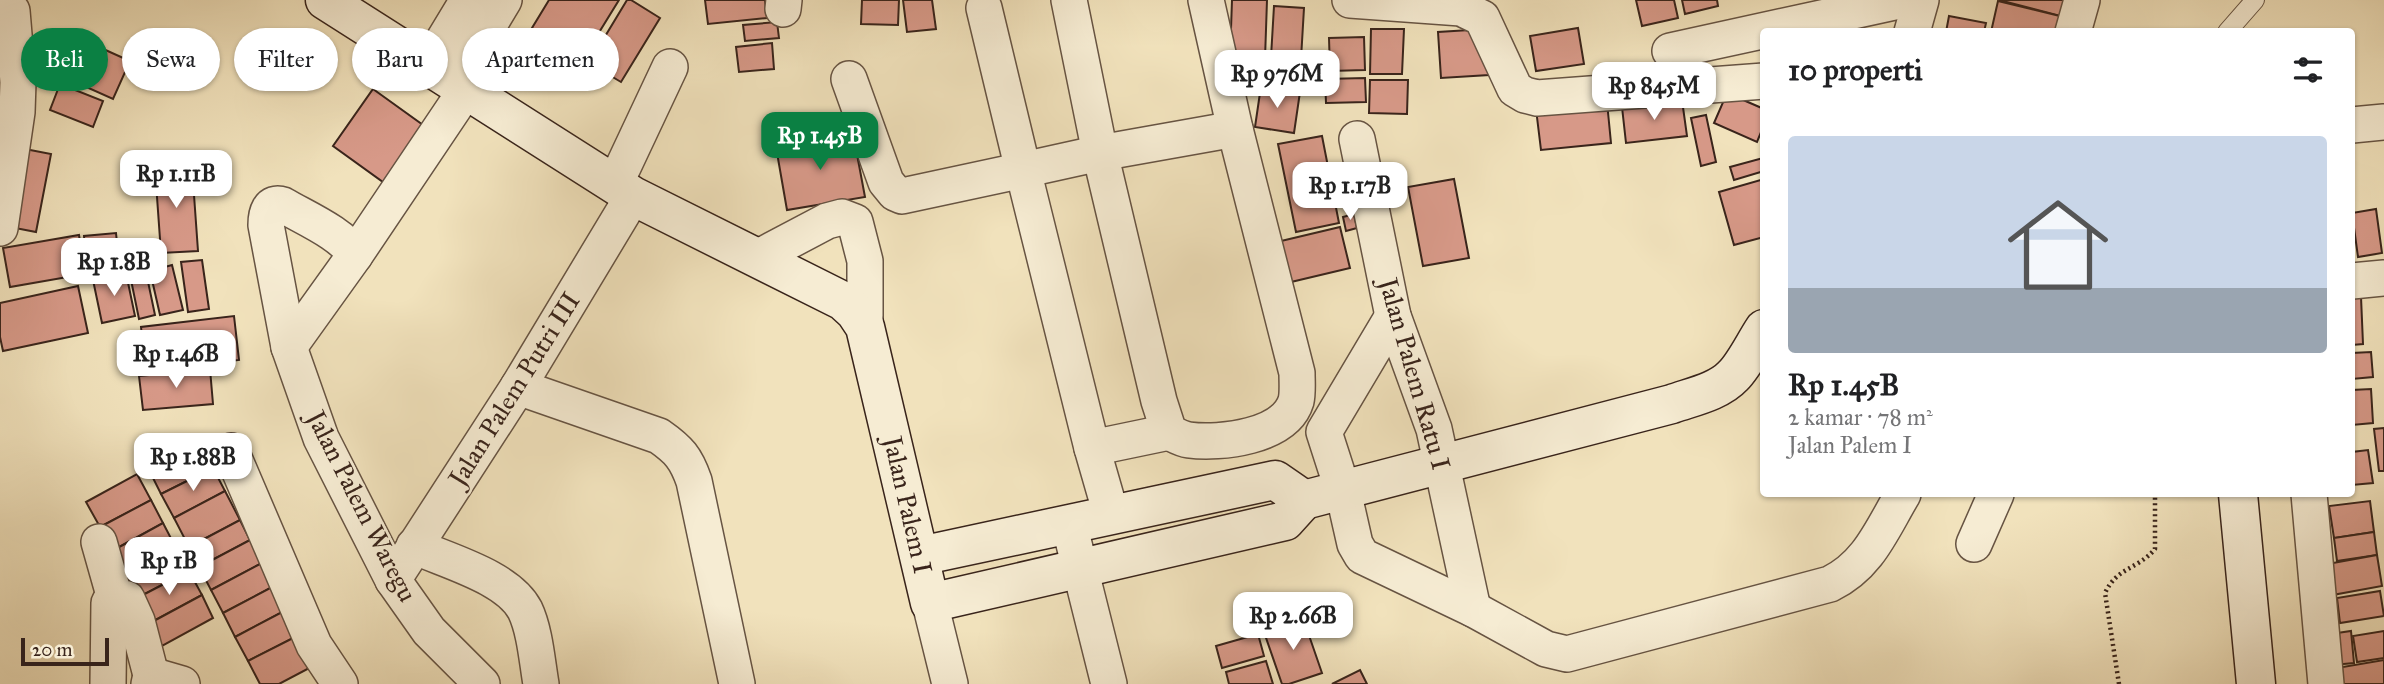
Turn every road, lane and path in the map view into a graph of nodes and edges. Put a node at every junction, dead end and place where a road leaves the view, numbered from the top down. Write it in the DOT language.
graph roads {
  1 [pos="325,0"];
  2 [pos="468,0"];
  3 [pos="504,0"];
  4 [pos="1069,0"];
  5 [pos="1206,0"];
  6 [pos="1353,0"];
  7 [pos="1904,0"];
  8 [pos="1921,0"];
  9 [pos="2082,0"];
  10 [pos="2255,0"];
  11 [pos="984,8"];
  12 [pos="12,11"];
  13 [pos="1776,28"];
  14 [pos="1913,28"];
  15 [pos="2074,28"];
  16 [pos="2230,28"];
  17 [pos="1760,31"];
  18 [pos="1670,51"];
  19 [pos="670,67"];
  20 [pos="849,79"];
  21 [pos="449,80"];
  22 [pos="1760,81"];
  23 [pos="2384,122"];
  24 [pos="2355,125"];
  25 [pos="1235,130"];
  26 [pos="1357,139"];
  27 [pos="1100,153"];
  28 [pos="1023,170"];
  29 [pos="624,190"];
  30 [pos="0,228"];
  31 [pos="355,255"];
  32 [pos="757,258"];
  33 [pos="2384,278"];
  34 [pos="2355,281"];
  35 [pos="1393,316"];
  36 [pos="865,327"];
  37 [pos="1760,335"];
  38 [pos="289,347"];
  39 [pos="518,387"];
  40 [pos="1169,432"];
  41 [pos="1092,448"];
  42 [pos="231,451"];
  43 [pos="1441,463"];
  44 [pos="1343,491"];
  45 [pos="1194,496"];
  46 [pos="1901,497"];
  47 [pos="1995,497"];
  48 [pos="2155,497"];
  49 [pos="2238,497"];
  50 [pos="2309,497"];
  51 [pos="1304,500"];
  52 [pos="1111,514"];
  53 [pos="1069,524"];
  54 [pos="1205,540"];
  55 [pos="99,542"];
  56 [pos="1974,544"];
  57 [pos="414,546"];
  58 [pos="920,556"];
  59 [pos="1082,569"];
  60 [pos="393,580"];
  61 [pos="114,595"];
  62 [pos="930,603"];
  63 [pos="1473,609"];
  64 [pos="160,681"];
  65 [pos="108,684"];
  66 [pos="340,684"];
  67 [pos="482,684"];
  68 [pos="541,684"];
  69 [pos="737,684"];
  70 [pos="950,684"];
  71 [pos="1109,684"];
  72 [pos="2119,684"];
  73 [pos="2256,684"];
  74 [pos="2326,684"];
  1 -- 21 [label="street, Jalan Palem I"];
  2 -- 21 [label="street"];
  3 -- 21 [label="street"];
  4 -- 27 [label="street"];
  5 -- 25 [label="street"];
  6 -- 22 [label="street"];
  7 -- 13 [label="street"];
  8 -- 14 [label="street"];
  9 -- 15 [label="street"];
  10 -- 16 [label="lane"];
  11 -- 28 [label="street"];
  12 -- 30 [label="street"];
  17 -- 18 [label="street"];
  19 -- 29 [label="street, Jalan Palem Putri III"];
  20 -- 28 [label="street"];
  21 -- 29 [label="street, Jalan Palem I"];
  21 -- 31 [label="street"];
  23 -- 24 [label="street"];
  25 -- 27 [label="street"];
  25 -- 40 [label="street"];
  26 -- 35 [label="street, Jalan Palem Ratu I"];
  27 -- 28 [label="street"];
  27 -- 40 [label="street"];
  28 -- 41 [label="street"];
  29 -- 32 [label="street, Jalan Palem I"];
  29 -- 39 [label="street, Jalan Palem Putri III"];
  31 -- 38 [label="street"];
  31 -- 38 [label="street, Jalan Palem Waregu"];
  32 -- 36 [label="street, Jalan Palem I"];
  32 -- 36 [label="street, Jalan Palem I"];
  33 -- 34 [label="street"];
  35 -- 43 [label="street, Jalan Palem Ratu I"];
  35 -- 44 [label="street"];
  36 -- 58 [label="street, Jalan Palem I"];
  37 -- 43 [label="street"];
  38 -- 60 [label="street, Jalan Palem Waregu"];
  39 -- 57 [label="street, Jalan Palem Putri III"];
  39 -- 69 [label="street"];
  40 -- 41 [label="street"];
  41 -- 52 [label="street"];
  42 -- 66 [label="street"];
  43 -- 44 [label="street"];
  43 -- 63 [label="street, Jalan Palem Ratu I"];
  44 -- 51 [label="street"];
  44 -- 63 [label="street"];
  45 -- 51 [label="street"];
  45 -- 52 [label="street"];
  45 -- 54 [label="street"];
  46 -- 63 [label="street"];
  47 -- 56 [label="street"];
  48 -- 72 [label="path"];
  49 -- 73 [label="street"];
  50 -- 74 [label="street"];
  51 -- 54 [label="street"];
  52 -- 53 [label="street"];
  53 -- 58 [label="street"];
  53 -- 59 [label="street"];
  54 -- 59 [label="street"];
  55 -- 61 [label="street"];
  57 -- 60 [label="street, Jalan Palem Putri III"];
  57 -- 68 [label="street, Jalan Palem Waregu"];
  58 -- 62 [label="street, Jalan Palem I"];
  59 -- 62 [label="street"];
  59 -- 71 [label="street"];
  60 -- 67 [label="street, Jalan Palem Waregu"];
  61 -- 64 [label="street"];
  61 -- 65 [label="street"];
  62 -- 70 [label="street, Jalan Palem I"];
}
